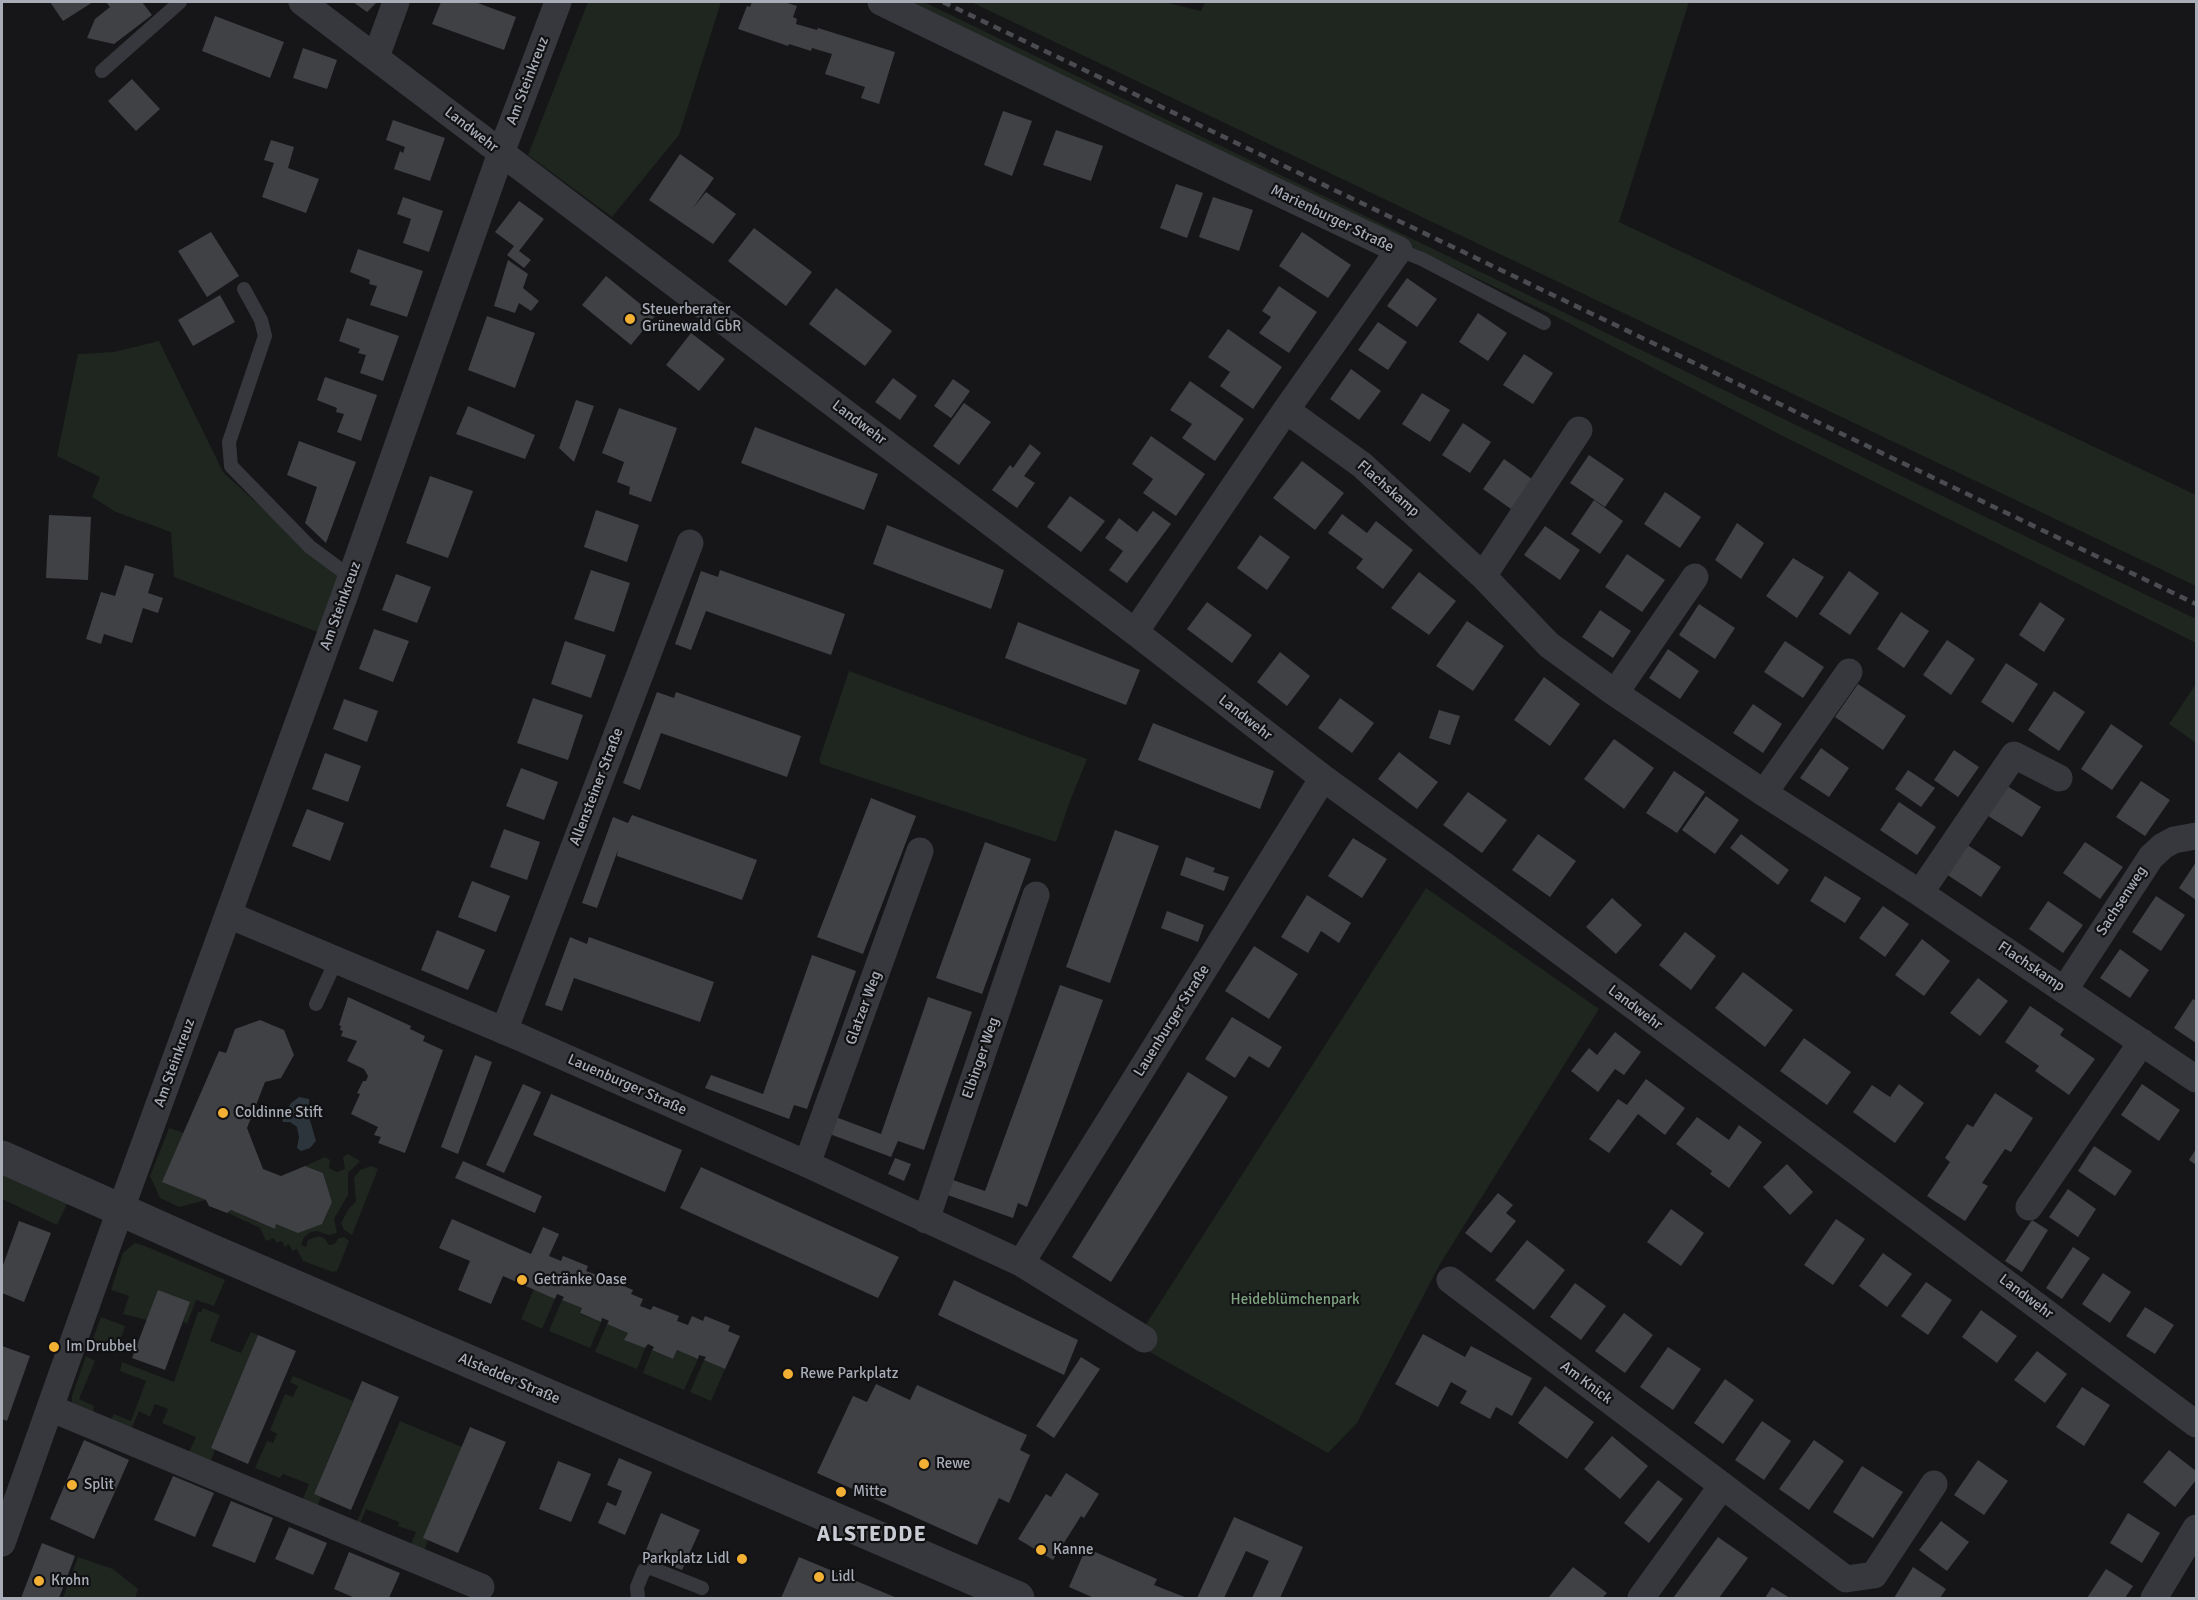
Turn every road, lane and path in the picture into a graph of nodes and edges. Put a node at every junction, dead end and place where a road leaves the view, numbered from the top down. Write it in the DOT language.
graph roads {
  1 [pos="180,2"];
  2 [pos="302,2"];
  3 [pos="396,2"];
  4 [pos="558,2"];
  5 [pos="881,2"];
  6 [pos="376,57"];
  7 [pos="102,71"];
  8 [pos="501,153"];
  9 [pos="1400,250"];
  10 [pos="244,289"];
  11 [pos="1544,323"];
  12 [pos="1286,410"];
  13 [pos="1579,430"];
  14 [pos="690,543"];
  15 [pos="1484,576"];
  16 [pos="1695,577"];
  17 [pos="352,578"];
  18 [pos="1135,632"];
  19 [pos="1849,672"];
  20 [pos="1615,693"];
  21 [pos="1323,778"];
  22 [pos="2059,778"];
  23 [pos="1764,793"];
  24 [pos="2196,836"];
  25 [pos="920,851"];
  26 [pos="1920,893"];
  27 [pos="1036,895"];
  28 [pos="229,915"];
  29 [pos="336,961"];
  30 [pos="2065,989"];
  31 [pos="316,1004"];
  32 [pos="504,1031"];
  33 [pos="2142,1042"];
  34 [pos="2196,1079"];
  35 [pos="2,1157"];
  36 [pos="807,1164"];
  37 [pos="2028,1206"];
  38 [pos="121,1210"];
  39 [pos="926,1220"];
  40 [pos="1021,1263"];
  41 [pos="1450,1280"];
  42 [pos="1144,1339"];
  43 [pos="50,1408"];
  44 [pos="2196,1424"];
  45 [pos="1934,1484"];
  46 [pos="1722,1486"];
  47 [pos="2196,1528"];
  48 [pos="2,1543"];
  49 [pos="481,1587"];
  50 [pos="702,1588"];
  51 [pos="638,1598"];
  52 [pos="1018,1599"];
  53 [pos="1641,1599"];
  54 [pos="2154,1599"];
  1 -- 7 [label="lane"];
  2 -- 6 [label="street, Landwehr"];
  3 -- 6 [label="street"];
  4 -- 8 [label="street, Am Steinkreuz"];
  5 -- 9 [label="street, Marienburger Straße"];
  6 -- 8 [label="street, Landwehr"];
  8 -- 17 [label="street, Am Steinkreuz"];
  8 -- 18 [label="street, Landwehr"];
  9 -- 11 [label="lane"];
  9 -- 12 [label="street, Marienburger Straße"];
  10 -- 17 [label="lane"];
  12 -- 15 [label="street, Flachskamp"];
  12 -- 18 [label="street, Marienburger Straße"];
  13 -- 15 [label="street"];
  14 -- 32 [label="street, Allensteiner Straße"];
  15 -- 20 [label="street, Flachskamp"];
  16 -- 20 [label="street"];
  17 -- 28 [label="street, Am Steinkreuz"];
  18 -- 21 [label="street, Landwehr"];
  19 -- 23 [label="street"];
  20 -- 23 [label="street, Flachskamp"];
  21 -- 40 [label="street, Lauenburger Straße"];
  21 -- 44 [label="street, Landwehr"];
  22 -- 26 [label="street"];
  23 -- 26 [label="street, Flachskamp"];
  24 -- 30 [label="street, Sachsenweg"];
  25 -- 36 [label="street, Glatzer Weg"];
  26 -- 30 [label="street, Flachskamp"];
  27 -- 39 [label="street, Elbinger Weg"];
  28 -- 29 [label="street, Lauenburger Straße"];
  28 -- 38 [label="street, Am Steinkreuz"];
  29 -- 31 [label="lane"];
  29 -- 32 [label="street, Lauenburger Straße"];
  30 -- 33 [label="street, Flachskamp"];
  32 -- 36 [label="street, Lauenburger Straße"];
  33 -- 34 [label="street, Flachskamp"];
  33 -- 37 [label="street"];
  35 -- 38 [label="street, Alstedder Straße"];
  36 -- 39 [label="street, Lauenburger Straße"];
  38 -- 43 [label="street"];
  38 -- 52 [label="street, Alstedder Straße"];
  39 -- 40 [label="street, Lauenburger Straße"];
  40 -- 42 [label="street, Lauenburger Straße"];
  41 -- 46 [label="street, Am Knick"];
  43 -- 48 [label="street"];
  43 -- 49 [label="street"];
  45 -- 46 [label="street, Am Knick"];
  46 -- 53 [label="street"];
  47 -- 54 [label="street"];
  50 -- 51 [label="lane"];
}
